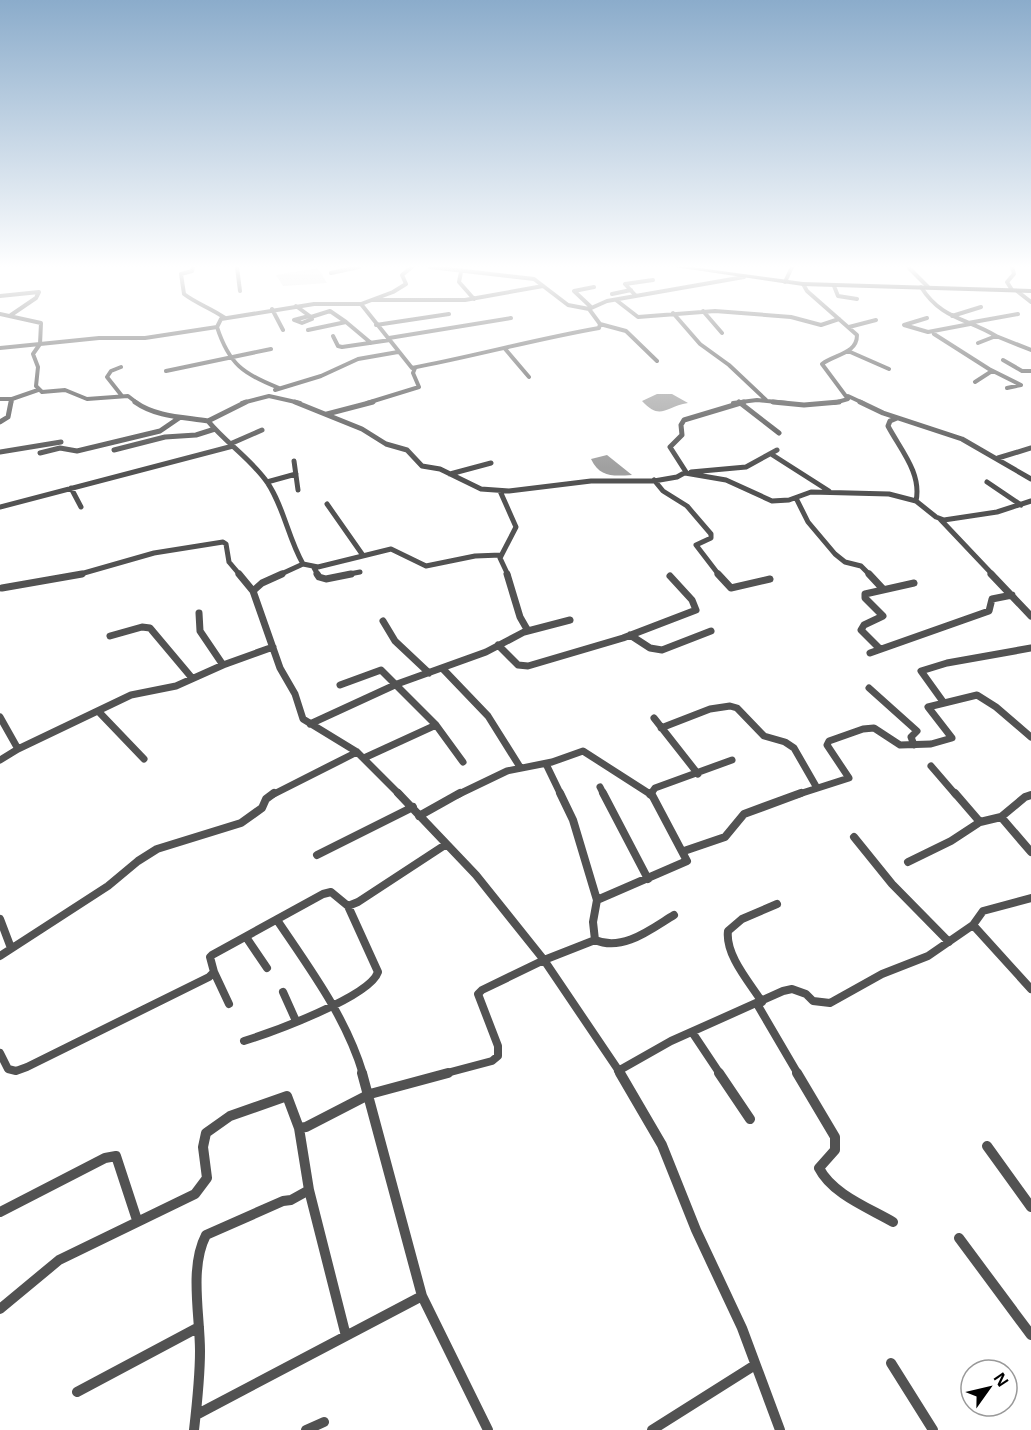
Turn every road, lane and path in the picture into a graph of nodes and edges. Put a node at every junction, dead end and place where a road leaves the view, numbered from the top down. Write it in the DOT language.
graph roads {
  1 [pos="40,334"];
  2 [pos="174,334"];
  3 [pos="219,334"];
  4 [pos="361,334"];
  5 [pos="384,334"];
  6 [pos="420,334"];
  7 [pos="575,334"];
  8 [pos="632,334"];
  9 [pos="691,334"];
  10 [pos="854,334"];
  11 [pos="934,334"];
  12 [pos="991,334"];
  13 [pos="333,336"];
  14 [pos="996,336"];
  15 [pos="389,339"];
  16 [pos="372,343"];
  17 [pos="978,343"];
  18 [pos="40,344"];
  19 [pos="0,348"];
  20 [pos="271,348"];
  21 [pos="506,350"];
  22 [pos="848,351"];
  23 [pos="398,352"];
  24 [pos="1030,352"];
  25 [pos="231,357"];
  26 [pos="1003,360"];
  27 [pos="657,362"];
  28 [pos="121,367"];
  29 [pos="415,368"];
  30 [pos="889,369"];
  31 [pos="166,371"];
  32 [pos="992,371"];
  33 [pos="1031,371"];
  34 [pos="529,377"];
  35 [pos="975,382"];
  36 [pos="279,388"];
  37 [pos="1007,388"];
  38 [pos="38,390"];
  39 [pos="271,395"];
  40 [pos="122,396"];
  41 [pos="848,396"];
  42 [pos="0,399"];
  43 [pos="12,399"];
  44 [pos="766,400"];
  45 [pos="739,402"];
  46 [pos="327,414"];
  47 [pos="180,418"];
  48 [pos="897,418"];
  49 [pos="208,421"];
  50 [pos="0,422"];
  51 [pos="215,429"];
  52 [pos="262,430"];
  53 [pos="779,433"];
  54 [pos="61,442"];
  55 [pos="231,445"];
  56 [pos="1031,448"];
  57 [pos="114,450"];
  58 [pos="777,450"];
  59 [pos="0,452"];
  60 [pos="40,453"];
  61 [pos="771,454"];
  62 [pos="998,458"];
  63 [pos="294,461"];
  64 [pos="491,463"];
  65 [pos="686,473"];
  66 [pos="296,474"];
  67 [pos="450,474"];
  68 [pos="1031,479"];
  69 [pos="654,480"];
  70 [pos="267,482"];
  71 [pos="987,482"];
  72 [pos="71,488"];
  73 [pos="1008,488"];
  74 [pos="298,490"];
  75 [pos="1000,490"];
  76 [pos="500,491"];
  77 [pos="831,493"];
  78 [pos="796,498"];
  79 [pos="916,501"];
  80 [pos="1031,501"];
  81 [pos="327,504"];
  82 [pos="1021,504"];
  83 [pos="0,507"];
  84 [pos="81,507"];
  85 [pos="940,519"];
  86 [pos="362,554"];
  87 [pos="501,555"];
  88 [pos="303,564"];
  89 [pos="313,566"];
  90 [pos="360,572"];
  91 [pos="670,576"];
  92 [pos="770,579"];
  93 [pos="914,583"];
  94 [pos="2,588"];
  95 [pos="883,589"];
  96 [pos="253,591"];
  97 [pos="1012,595"];
  98 [pos="199,613"];
  99 [pos="1031,616"];
  100 [pos="570,620"];
  101 [pos="383,621"];
  102 [pos="528,631"];
  103 [pos="711,631"];
  104 [pos="630,635"];
  105 [pos="110,636"];
  106 [pos="498,645"];
  107 [pos="273,647"];
  108 [pos="1031,648"];
  109 [pos="880,649"];
  110 [pos="870,653"];
  111 [pos="223,665"];
  112 [pos="443,669"];
  113 [pos="429,674"];
  114 [pos="192,678"];
  115 [pos="397,684"];
  116 [pos="340,685"];
  117 [pos="869,688"];
  118 [pos="944,703"];
  119 [pos="98,711"];
  120 [pos="0,717"];
  121 [pos="654,718"];
  122 [pos="310,724"];
  123 [pos="436,724"];
  124 [pos="662,728"];
  125 [pos="1031,737"];
  126 [pos="914,745"];
  127 [pos="18,749"];
  128 [pos="361,755"];
  129 [pos="144,759"];
  130 [pos="0,760"];
  131 [pos="732,760"];
  132 [pos="463,762"];
  133 [pos="546,764"];
  134 [pos="931,766"];
  135 [pos="520,767"];
  136 [pos="698,774"];
  137 [pos="600,787"];
  138 [pos="817,788"];
  139 [pos="650,794"];
  140 [pos="1031,795"];
  141 [pos="413,807"];
  142 [pos="419,816"];
  143 [pos="1001,817"];
  144 [pos="980,822"];
  145 [pos="855,837"];
  146 [pos="445,845"];
  147 [pos="684,851"];
  148 [pos="1031,852"];
  149 [pos="317,855"];
  150 [pos="908,862"];
  151 [pos="648,879"];
  152 [pos="1031,898"];
  153 [pos="597,900"];
  154 [pos="777,904"];
  155 [pos="348,906"];
  156 [pos="674,915"];
  157 [pos="0,919"];
  158 [pos="277,920"];
  159 [pos="973,925"];
  160 [pos="246,937"];
  161 [pos="595,940"];
  162 [pos="949,942"];
  163 [pos="11,948"];
  164 [pos="0,956"];
  165 [pos="544,960"];
  166 [pos="267,968"];
  167 [pos="214,972"];
  168 [pos="1031,989"];
  169 [pos="283,992"];
  170 [pos="333,1003"];
  171 [pos="759,1003"];
  172 [pos="229,1004"];
  173 [pos="296,1021"];
  174 [pos="692,1032"];
  175 [pos="244,1041"];
  176 [pos="0,1053"];
  177 [pos="618,1071"];
  178 [pos="370,1094"];
  179 [pos="750,1119"];
  180 [pos="299,1128"];
  181 [pos="987,1146"];
  182 [pos="309,1190"];
  183 [pos="1031,1207"];
  184 [pos="0,1212"];
  185 [pos="137,1220"];
  186 [pos="893,1222"];
  187 [pos="958,1238"];
  188 [pos="422,1296"];
  189 [pos="0,1309"];
  190 [pos="199,1327"];
  191 [pos="1031,1335"];
  192 [pos="346,1336"];
  193 [pos="891,1363"];
  194 [pos="755,1365"];
  195 [pos="77,1392"];
  196 [pos="196,1415"];
  197 [pos="324,1422"];
  198 [pos="194,1430"];
  199 [pos="306,1430"];
  200 [pos="488,1430"];
  201 [pos="652,1430"];
  202 [pos="780,1430"];
  203 [pos="933,1430"];
  1 -- 18 [label="street"];
  2 -- 18 [label="street"];
  3 -- 25 [label="street"];
  4 -- 16 [label="street"];
  5 -- 15 [label="street"];
  6 -- 15 [label="street"];
  7 -- 21 [label="street"];
  8 -- 27 [label="street"];
  9 -- 44 [label="street"];
  10 -- 22 [label="street"];
  11 -- 32 [label="street"];
  12 -- 14 [label="street"];
  13 -- 16 [label="street"];
  14 -- 17 [label="street"];
  14 -- 24 [label="street"];
  15 -- 16 [label="street"];
  15 -- 23 [label="street"];
  18 -- 19 [label="street"];
  18 -- 38 [label="street"];
  20 -- 25 [label="street"];
  21 -- 29 [label="street"];
  21 -- 34 [label="street"];
  22 -- 30 [label="street"];
  22 -- 41 [label="street"];
  23 -- 29 [label="street"];
  23 -- 36 [label="street"];
  25 -- 31 [label="street"];
  25 -- 36 [label="street"];
  26 -- 33 [label="street"];
  28 -- 40 [label="street"];
  29 -- 46 [label="street"];
  32 -- 35 [label="street"];
  32 -- 37 [label="street"];
  36 -- 39 [label="street"];
  38 -- 40 [label="street"];
  38 -- 43 [label="street"];
  39 -- 46 [label="street"];
  39 -- 49 [label="street"];
  40 -- 47 [label="street"];
  41 -- 44 [label="street"];
  41 -- 48 [label="street"];
  42 -- 43 [label="street"];
  43 -- 50 [label="street"];
  44 -- 45 [label="street"];
  45 -- 53 [label="street"];
  45 -- 65 [label="street"];
  46 -- 67 [label="street"];
  47 -- 49 [label="street"];
  47 -- 60 [label="street"];
  48 -- 62 [label="street"];
  48 -- 79 [label="street"];
  49 -- 51 [label="street"];
  51 -- 55 [label="street"];
  51 -- 57 [label="street"];
  52 -- 55 [label="street"];
  54 -- 59 [label="street"];
  55 -- 70 [label="street"];
  55 -- 72 [label="street"];
  56 -- 62 [label="street"];
  58 -- 61 [label="street"];
  61 -- 65 [label="street"];
  61 -- 77 [label="street"];
  62 -- 68 [label="street"];
  63 -- 66 [label="street"];
  64 -- 67 [label="street"];
  65 -- 69 [label="street"];
  65 -- 78 [label="street"];
  66 -- 70 [label="street"];
  66 -- 74 [label="street"];
  67 -- 76 [label="street"];
  69 -- 76 [label="street"];
  69 -- 92 [label="street"];
  70 -- 88 [label="street"];
  71 -- 75 [label="street"];
  72 -- 83 [label="street"];
  72 -- 84 [label="street"];
  73 -- 75 [label="street"];
  75 -- 82 [label="street"];
  76 -- 87 [label="street"];
  77 -- 78 [label="street"];
  77 -- 79 [label="street"];
  78 -- 95 [label="street"];
  79 -- 85 [label="street"];
  80 -- 82 [label="street"];
  81 -- 86 [label="street"];
  82 -- 85 [label="street"];
  85 -- 97 [label="street"];
  86 -- 87 [label="street"];
  86 -- 89 [label="street"];
  87 -- 102 [label="street"];
  88 -- 89 [label="street"];
  88 -- 96 [label="street"];
  89 -- 90 [label="street"];
  91 -- 104 [label="street"];
  93 -- 95 [label="street"];
  94 -- 96 [label="street"];
  95 -- 109 [label="street"];
  96 -- 107 [label="street"];
  97 -- 99 [label="street"];
  97 -- 109 [label="street"];
  98 -- 111 [label="street"];
  100 -- 102 [label="street"];
  101 -- 113 [label="street"];
  102 -- 106 [label="street"];
  103 -- 104 [label="street"];
  104 -- 106 [label="street"];
  105 -- 114 [label="street"];
  106 -- 112 [label="street"];
  107 -- 111 [label="street"];
  107 -- 122 [label="street"];
  108 -- 118 [label="street"];
  109 -- 110 [label="street"];
  111 -- 114 [label="street"];
  112 -- 113 [label="street"];
  112 -- 135 [label="street"];
  113 -- 115 [label="street"];
  114 -- 119 [label="street"];
  115 -- 116 [label="street"];
  115 -- 122 [label="street"];
  115 -- 123 [label="street"];
  117 -- 126 [label="street"];
  118 -- 125 [label="street"];
  118 -- 126 [label="street"];
  119 -- 127 [label="street"];
  119 -- 129 [label="street"];
  120 -- 127 [label="street"];
  121 -- 124 [label="street"];
  122 -- 128 [label="street"];
  123 -- 128 [label="street"];
  123 -- 132 [label="street"];
  124 -- 136 [label="street"];
  124 -- 138 [label="street"];
  126 -- 138 [label="street"];
  127 -- 130 [label="street"];
  128 -- 141 [label="street"];
  128 -- 163 [label="street"];
  131 -- 136 [label="street"];
  133 -- 135 [label="street"];
  133 -- 139 [label="street"];
  133 -- 153 [label="street"];
  134 -- 144 [label="street"];
  135 -- 142 [label="street"];
  136 -- 139 [label="street"];
  137 -- 151 [label="street"];
  138 -- 147 [label="street"];
  139 -- 147 [label="street"];
  140 -- 143 [label="street"];
  141 -- 142 [label="street"];
  141 -- 149 [label="street"];
  142 -- 146 [label="street"];
  143 -- 144 [label="street"];
  143 -- 148 [label="street"];
  144 -- 150 [label="street"];
  145 -- 162 [label="street"];
  146 -- 155 [label="street"];
  146 -- 165 [label="street"];
  147 -- 151 [label="street"];
  151 -- 153 [label="street"];
  152 -- 159 [label="street"];
  153 -- 161 [label="street"];
  154 -- 171 [label="street"];
  155 -- 158 [label="street"];
  155 -- 170 [label="street"];
  156 -- 161 [label="street"];
  157 -- 163 [label="street"];
  158 -- 160 [label="street"];
  158 -- 170 [label="street"];
  159 -- 162 [label="street"];
  159 -- 168 [label="street"];
  160 -- 166 [label="street"];
  160 -- 167 [label="street"];
  161 -- 165 [label="street"];
  162 -- 171 [label="street"];
  163 -- 164 [label="street"];
  165 -- 177 [label="street"];
  165 -- 178 [label="street"];
  167 -- 172 [label="street"];
  167 -- 176 [label="street"];
  169 -- 173 [label="street"];
  170 -- 173 [label="street"];
  170 -- 178 [label="street"];
  171 -- 174 [label="street"];
  171 -- 186 [label="street"];
  173 -- 175 [label="street"];
  174 -- 177 [label="street"];
  174 -- 179 [label="street"];
  177 -- 194 [label="street"];
  178 -- 180 [label="street"];
  178 -- 188 [label="street"];
  180 -- 182 [label="street"];
  180 -- 185 [label="street"];
  181 -- 183 [label="street"];
  182 -- 190 [label="street"];
  182 -- 192 [label="street"];
  184 -- 185 [label="street"];
  185 -- 189 [label="street"];
  187 -- 191 [label="street"];
  188 -- 192 [label="street"];
  188 -- 200 [label="street"];
  190 -- 195 [label="street"];
  190 -- 196 [label="street"];
  192 -- 196 [label="street"];
  193 -- 203 [label="street"];
  194 -- 201 [label="street"];
  194 -- 202 [label="street"];
  196 -- 198 [label="street"];
  197 -- 199 [label="street"];
}
